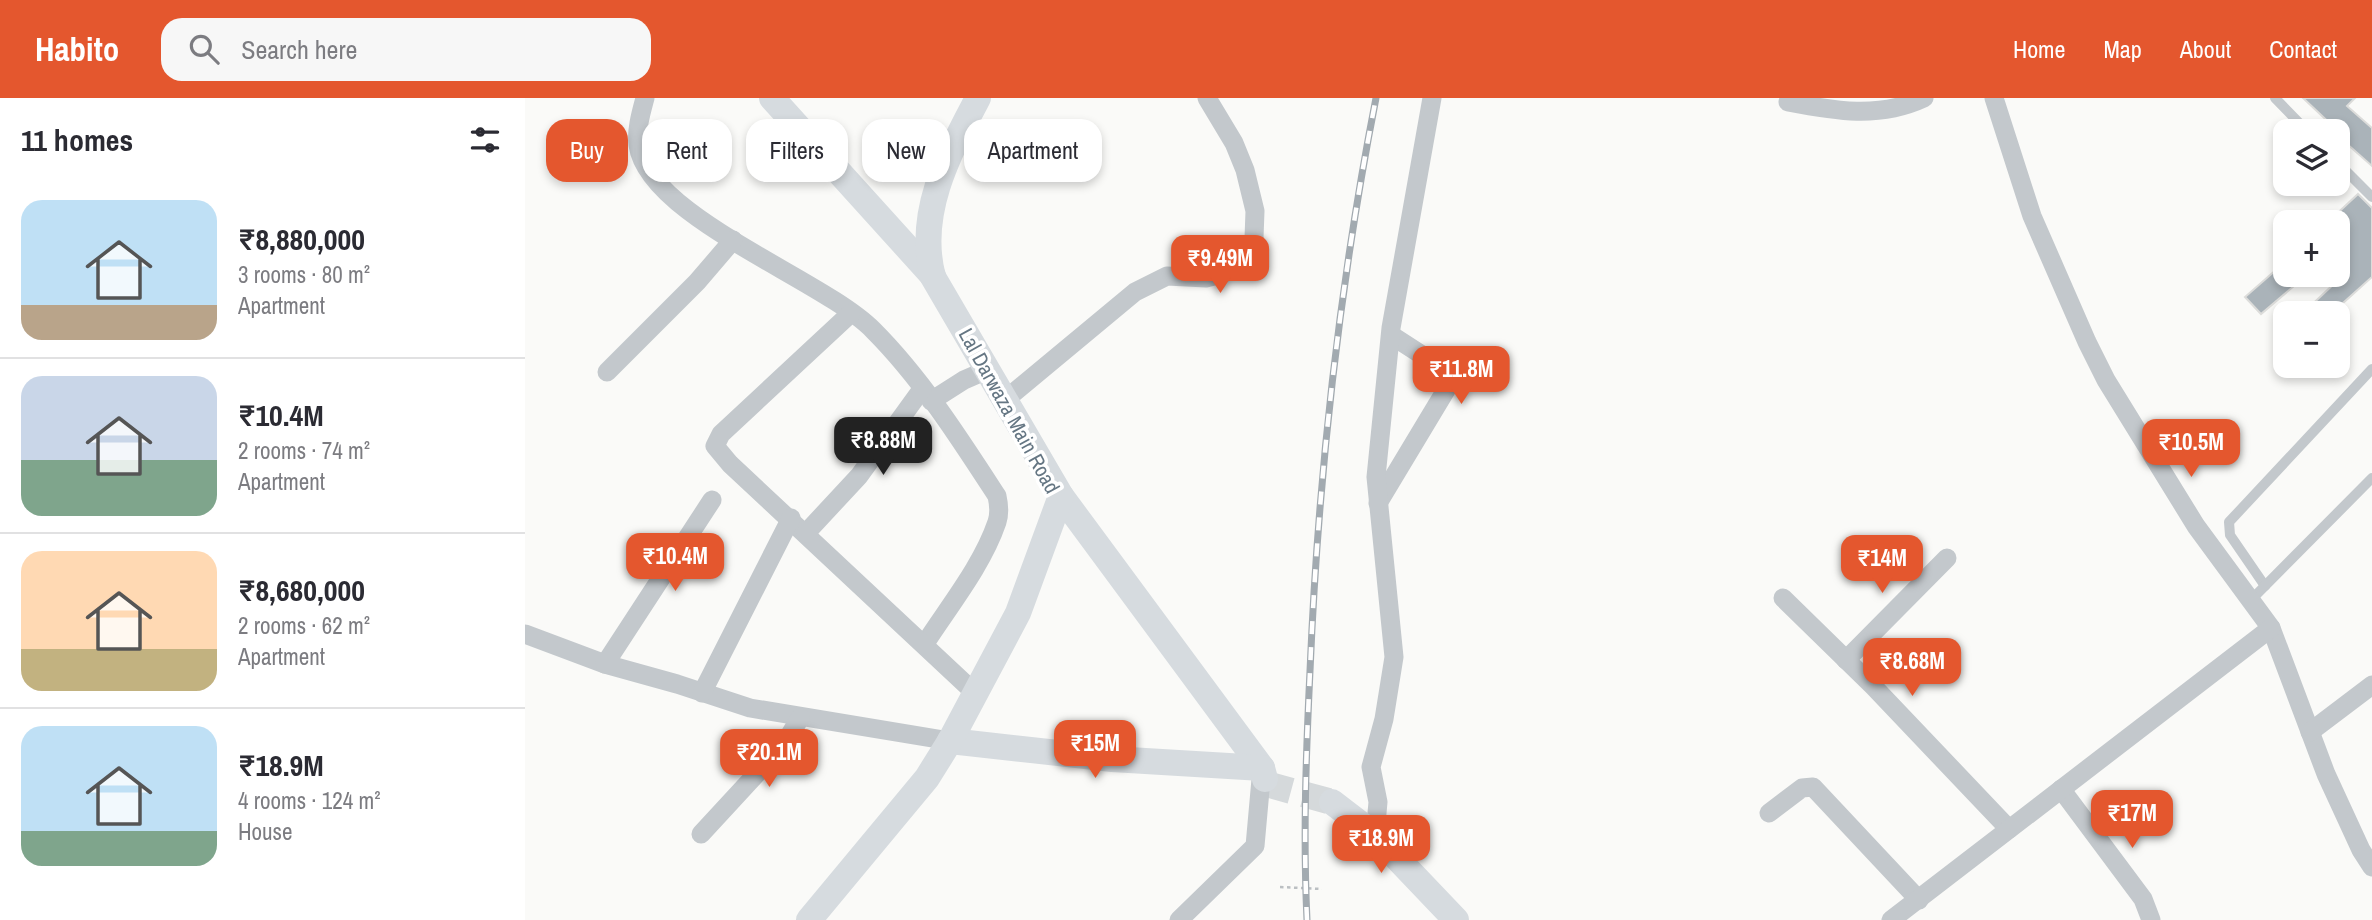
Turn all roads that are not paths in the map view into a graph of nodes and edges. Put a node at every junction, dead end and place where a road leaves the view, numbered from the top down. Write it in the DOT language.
graph roads {
  1 [pos="645,98"];
  2 [pos="772,98"];
  3 [pos="978,98"];
  4 [pos="1207,98"];
  5 [pos="1432,98"];
  6 [pos="1923,98"];
  7 [pos="1994,98"];
  8 [pos="2275,98"];
  9 [pos="1788,102"];
  10 [pos="2295,119"];
  11 [pos="2350,175"];
  12 [pos="2372,197"];
  13 [pos="733,240"];
  14 [pos="933,277"];
  15 [pos="851,313"];
  16 [pos="1391,335"];
  17 [pos="2372,369"];
  18 [pos="987,370"];
  19 [pos="607,372"];
  20 [pos="926,395"];
  21 [pos="1005,400"];
  22 [pos="2372,478"];
  23 [pos="1061,496"];
  24 [pos="712,500"];
  25 [pos="1378,503"];
  26 [pos="791,519"];
  27 [pos="806,533"];
  28 [pos="1947,558"];
  29 [pos="2258,593"];
  30 [pos="1783,598"];
  31 [pos="2271,628"];
  32 [pos="525,634"];
  33 [pos="924,645"];
  34 [pos="1846,660"];
  35 [pos="605,664"];
  36 [pos="2372,685"];
  37 [pos="702,693"];
  38 [pos="975,693"];
  39 [pos="800,718"];
  40 [pos="2310,732"];
  41 [pos="950,741"];
  42 [pos="1264,776"];
  43 [pos="2061,789"];
  44 [pos="1332,802"];
  45 [pos="1769,813"];
  46 [pos="2009,829"];
  47 [pos="701,834"];
  48 [pos="1375,835"];
  49 [pos="2372,867"];
  50 [pos="1919,900"];
  51 [pos="809,920"];
  52 [pos="1179,920"];
  53 [pos="1456,920"];
  54 [pos="1891,920"];
  55 [pos="2151,920"];
  1 -- 13 [label="street"];
  2 -- 14 [label="main road"];
  3 -- 14 [label="main road, Lal Darwaza Main Road"];
  4 -- 21 [label="street"];
  5 -- 16 [label="street"];
  6 -- 9 [label="street"];
  7 -- 29 [label="street"];
  8 -- 10 [label="lane"];
  11 -- 12 [label="lane"];
  13 -- 15 [label="street"];
  13 -- 19 [label="street"];
  14 -- 18 [label="main road, Lal Darwaza Main Road"];
  15 -- 20 [label="street"];
  15 -- 26 [label="street"];
  16 -- 25 [label="street"];
  16 -- 25 [label="street"];
  17 -- 29 [label="lane"];
  18 -- 20 [label="street"];
  18 -- 21 [label="main road, Lal Darwaza Main Road"];
  20 -- 27 [label="street"];
  20 -- 33 [label="street"];
  21 -- 23 [label="main road, Lal Darwaza Main Road"];
  22 -- 29 [label="lane"];
  23 -- 38 [label="main road, Lal Darwaza Main Road"];
  23 -- 42 [label="main road"];
  24 -- 35 [label="street"];
  25 -- 48 [label="street"];
  26 -- 27 [label="street"];
  26 -- 37 [label="street"];
  27 -- 33 [label="street"];
  28 -- 34 [label="street"];
  29 -- 31 [label="street"];
  30 -- 34 [label="street"];
  31 -- 40 [label="street"];
  31 -- 43 [label="street"];
  32 -- 35 [label="street"];
  33 -- 38 [label="street"];
  34 -- 46 [label="street"];
  35 -- 37 [label="street"];
  36 -- 40 [label="street"];
  37 -- 39 [label="street"];
  38 -- 41 [label="main road, Lal Darwaza Main Road"];
  39 -- 41 [label="street"];
  39 -- 47 [label="street"];
  40 -- 49 [label="street"];
  41 -- 42 [label="main road"];
  41 -- 51 [label="main road, Lal Darwaza Main Road"];
  42 -- 52 [label="street"];
  43 -- 46 [label="street"];
  43 -- 55 [label="street"];
  44 -- 48 [label="main road"];
  45 -- 50 [label="street"];
  46 -- 50 [label="street"];
  48 -- 53 [label="main road"];
  50 -- 54 [label="street"];
}
